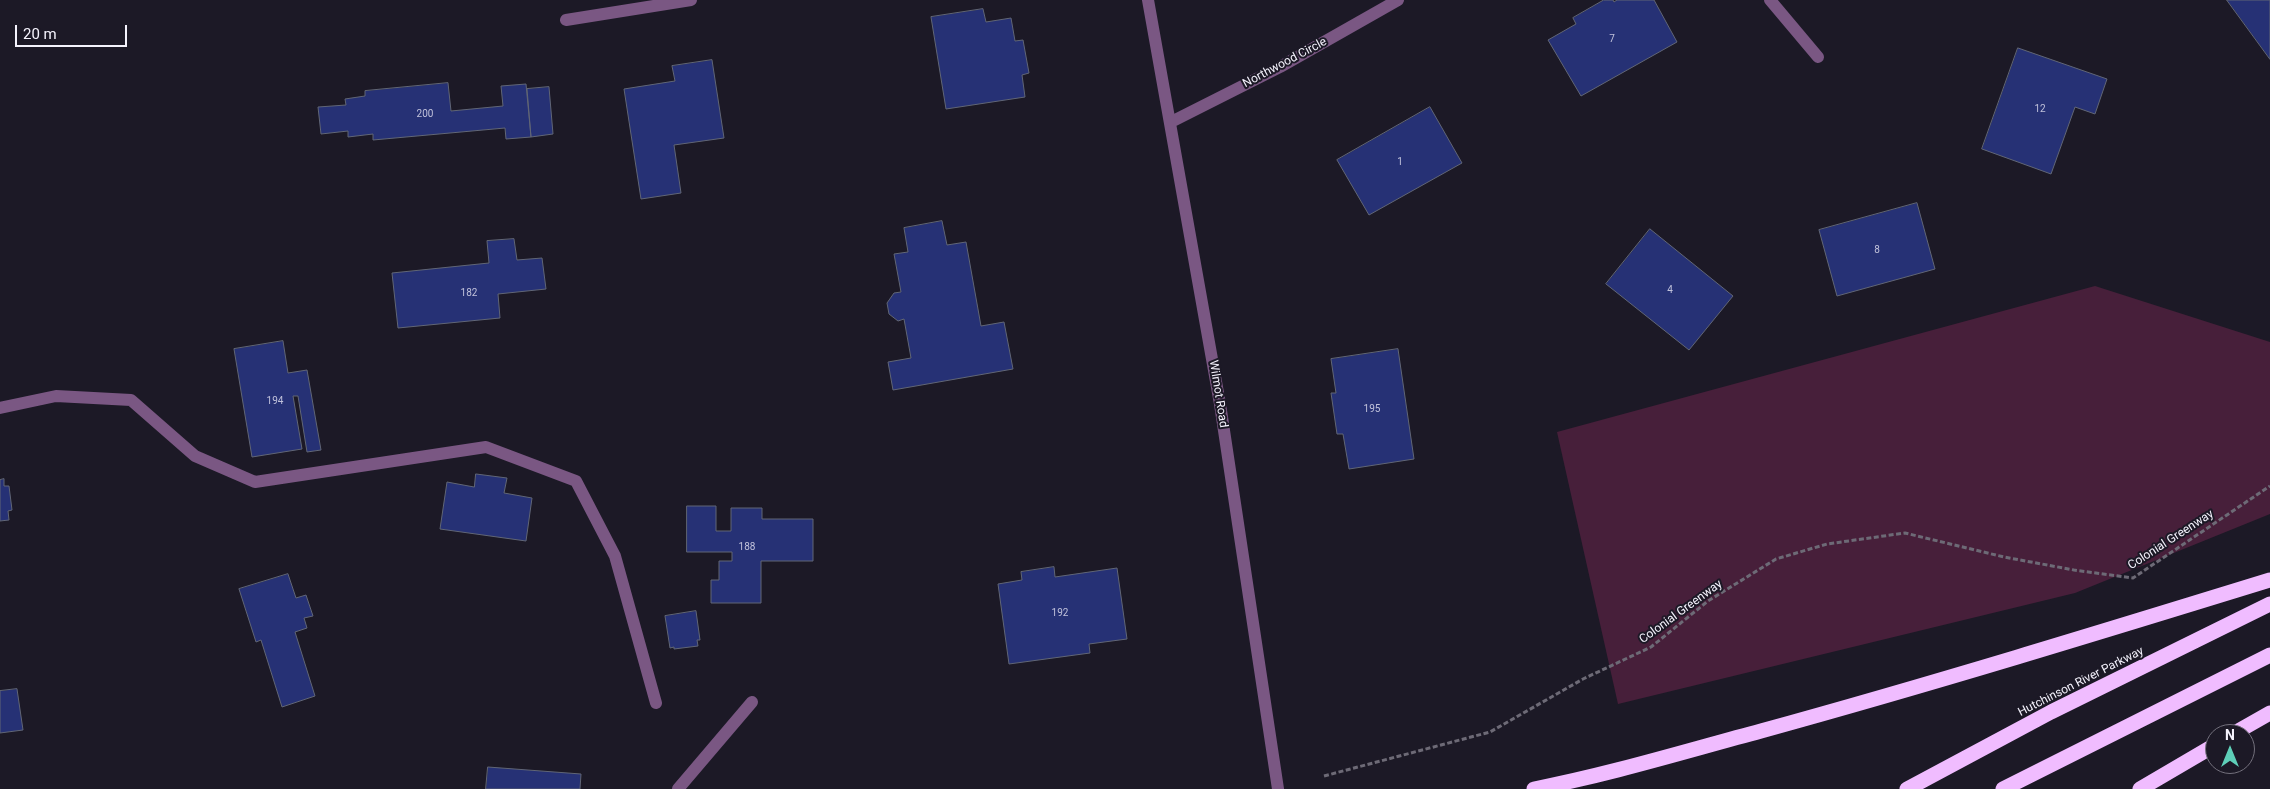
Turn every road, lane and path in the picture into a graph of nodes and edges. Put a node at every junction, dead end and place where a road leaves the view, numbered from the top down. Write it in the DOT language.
graph roads {
  1 [pos="691,0"];
  2 [pos="1148,0"];
  3 [pos="1398,0"];
  4 [pos="1770,0"];
  5 [pos="566,20"];
  6 [pos="1818,56"];
  7 [pos="1171,122"];
  8 [pos="0,408"];
  9 [pos="2270,486"];
  10 [pos="2270,580"];
  11 [pos="2270,604"];
  12 [pos="2270,655"];
  13 [pos="752,702"];
  14 [pos="656,704"];
  15 [pos="2270,713"];
  16 [pos="2251,724"];
  17 [pos="2205,751"];
  18 [pos="1324,776"];
  19 [pos="678,789"];
  20 [pos="1278,789"];
  21 [pos="1534,789"];
  22 [pos="1907,789"];
  23 [pos="2003,789"];
  24 [pos="2140,789"];
  1 -- 5 [label="street"];
  2 -- 7 [label="street, Wilmot Road"];
  3 -- 7 [label="street, Northwood Circle"];
  4 -- 6 [label="street"];
  7 -- 20 [label="street, Wilmot Road"];
  8 -- 14 [label="street"];
  9 -- 18 [label="path, Colonial Greenway"];
  10 -- 21 [label="highway"];
  11 -- 22 [label="highway, Hutchinson River Parkway"];
  12 -- 23 [label="highway"];
  13 -- 19 [label="street"];
  15 -- 16 [label="highway"];
  17 -- 24 [label="highway"];
}
